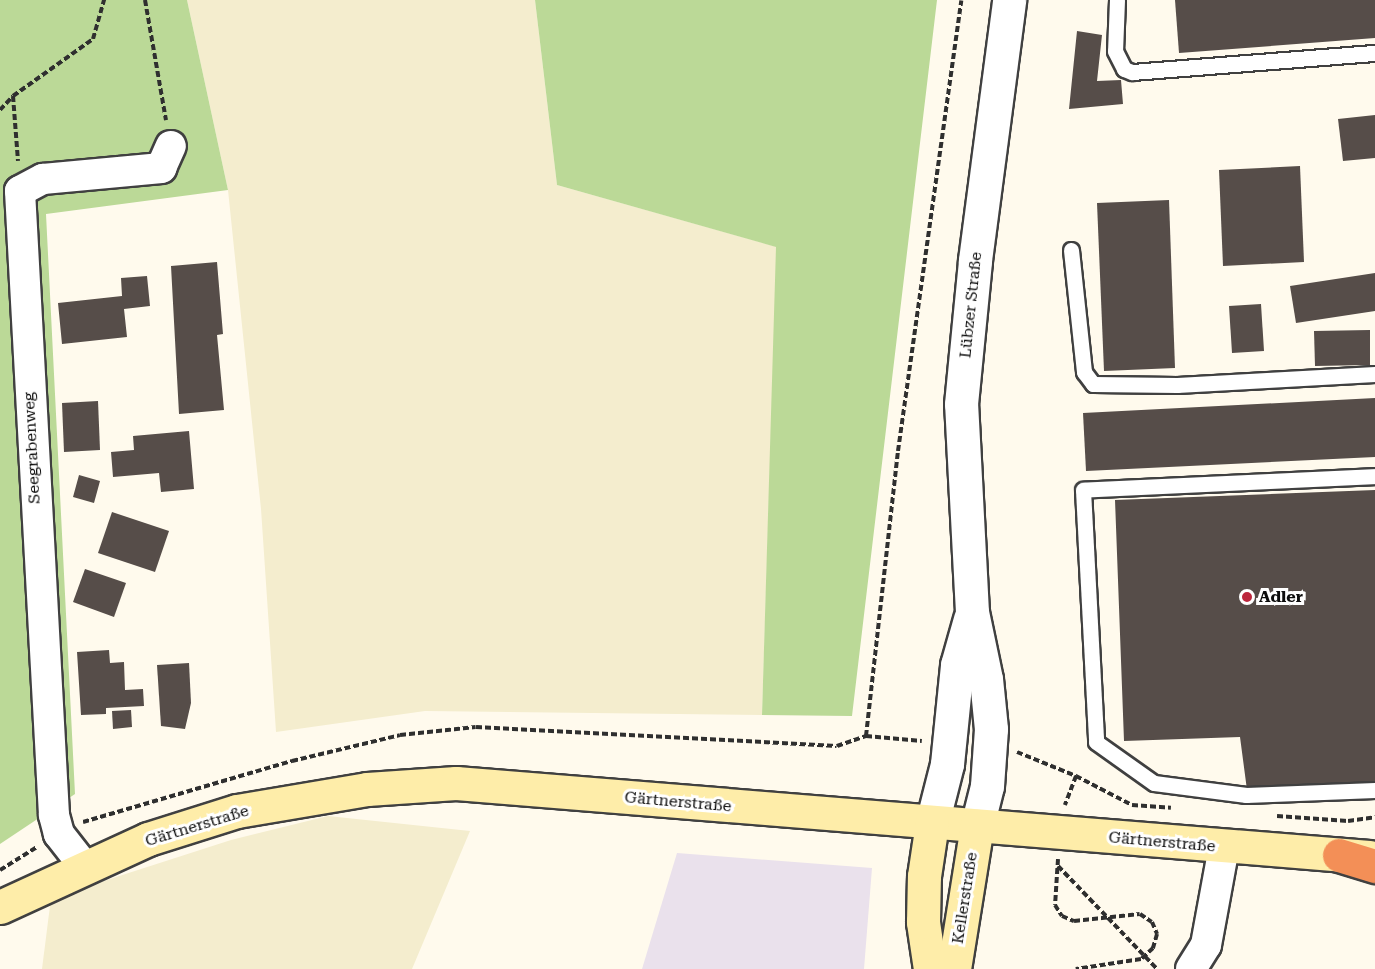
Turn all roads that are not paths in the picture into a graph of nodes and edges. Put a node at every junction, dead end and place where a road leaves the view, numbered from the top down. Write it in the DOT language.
graph roads {
  1 [pos="1009,0"];
  2 [pos="1117,0"];
  3 [pos="1375,53"];
  4 [pos="171,146"];
  5 [pos="1071,250"];
  6 [pos="1375,374"];
  7 [pos="1375,476"];
  8 [pos="972,612"];
  9 [pos="1375,790"];
  10 [pos="933,824"];
  11 [pos="977,826"];
  12 [pos="1224,847"];
  13 [pos="1339,855"];
  14 [pos="1375,858"];
  15 [pos="84,866"];
  16 [pos="1375,866"];
  17 [pos="0,907"];
  18 [pos="930,969"];
  19 [pos="954,969"];
  20 [pos="1191,969"];
  1 -- 8 [label="street, Lübzer Straße"];
  2 -- 3 [label="lane"];
  4 -- 15 [label="street, Seegrabenweg"];
  5 -- 6 [label="lane"];
  7 -- 9 [label="lane"];
  8 -- 10 [label="street, Lübzer Straße"];
  8 -- 11 [label="street, Lübzer Straße"];
  10 -- 11 [label="main road, Gärtnerstraße"];
  10 -- 15 [label="main road, Gärtnerstraße"];
  10 -- 18 [label="main road, Kellerstraße"];
  11 -- 12 [label="main road, Gärtnerstraße"];
  11 -- 19 [label="main road, Kellerstraße"];
  12 -- 13 [label="main road, Gärtnerstraße"];
  12 -- 20 [label="street"];
  13 -- 14 [label="main road, Gärtnerstraße"];
  13 -- 16 [label="highway"];
  15 -- 17 [label="main road, Gärtnerstraße"];
}
